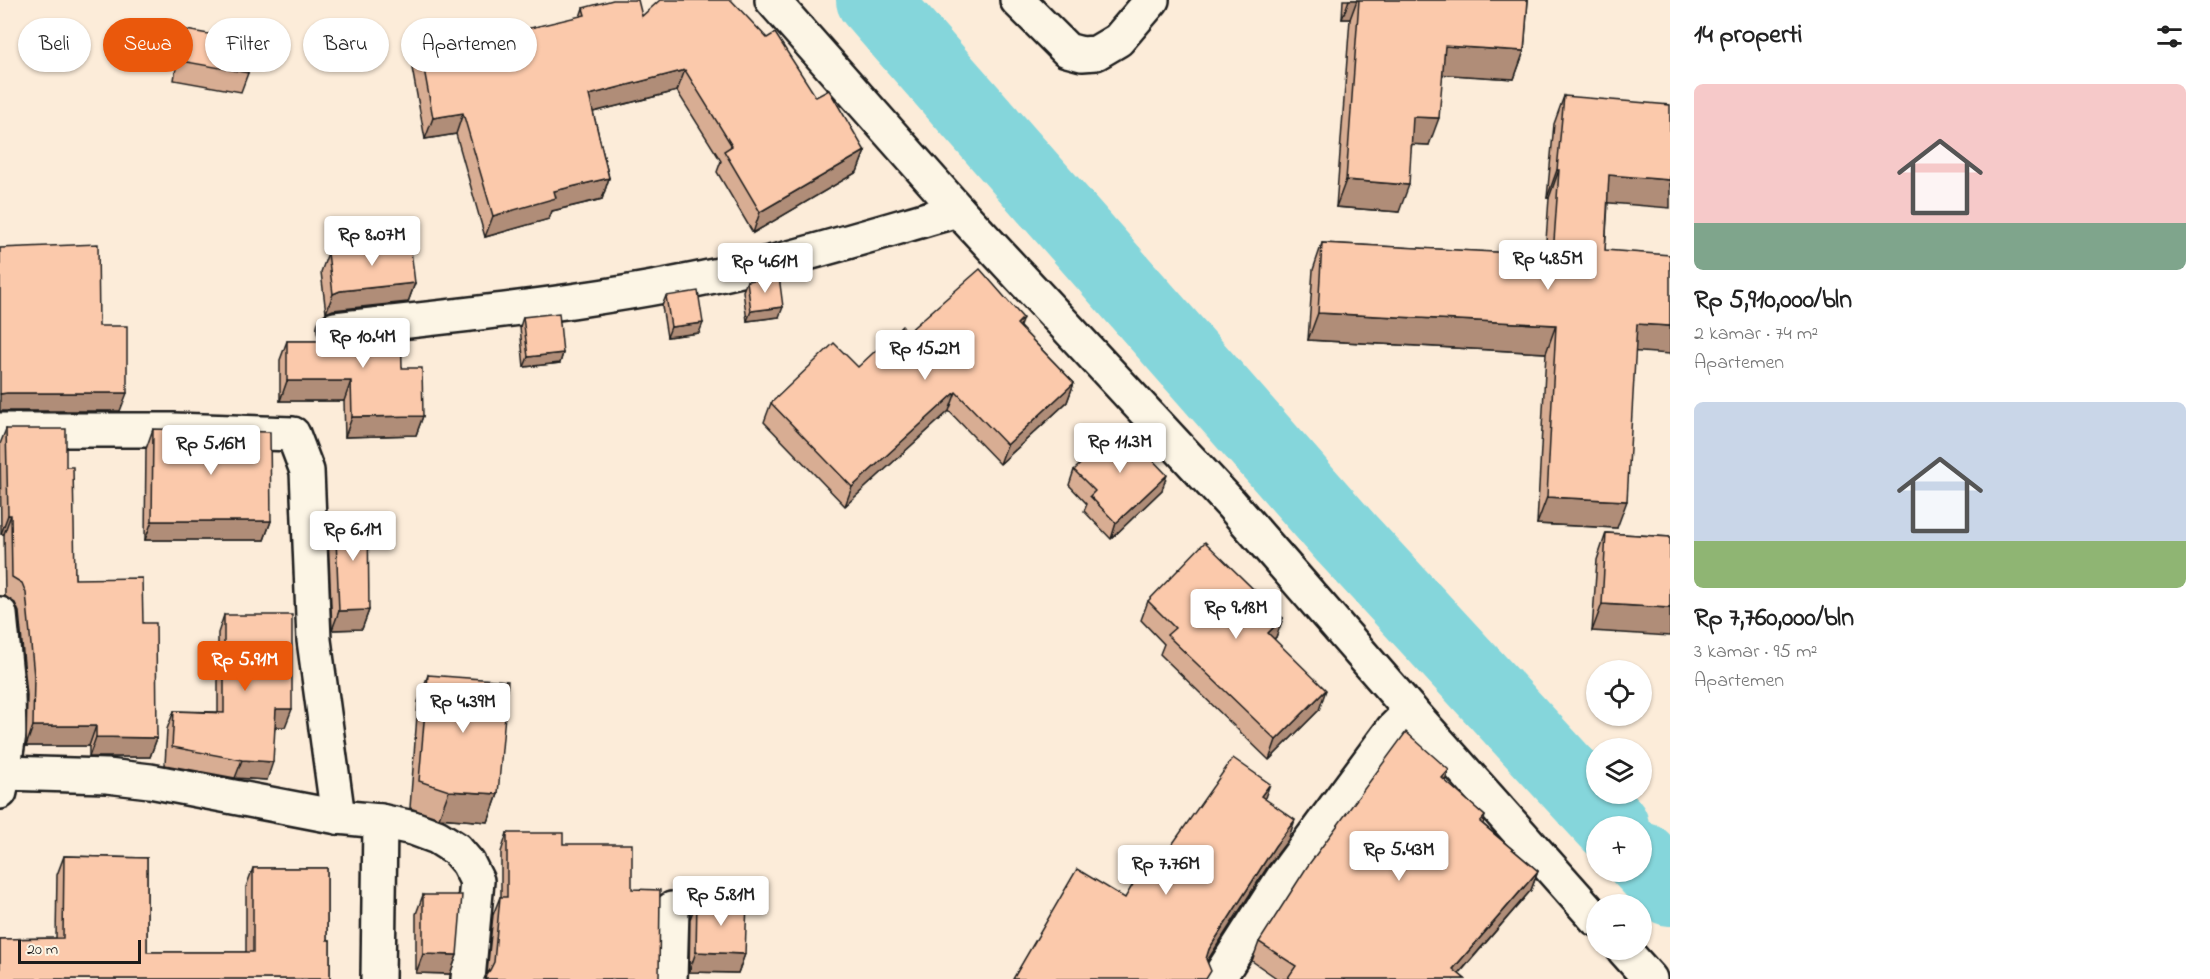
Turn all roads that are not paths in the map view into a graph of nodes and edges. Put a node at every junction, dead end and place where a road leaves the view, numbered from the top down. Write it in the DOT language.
graph roads {
  1 [pos="772,0"];
  2 [pos="1017,0"];
  3 [pos="1152,0"];
  4 [pos="958,210"];
  5 [pos="336,329"];
  6 [pos="0,430"];
  7 [pos="0,614"];
  8 [pos="1411,711"];
  9 [pos="2,782"];
  10 [pos="338,817"];
  11 [pos="380,821"];
  12 [pos="1586,908"];
  13 [pos="672,909"];
  14 [pos="1633,960"];
  15 [pos="378,979"];
  16 [pos="468,979"];
  17 [pos="670,979"];
  18 [pos="1218,979"];
  19 [pos="1650,979"];
  1 -- 4 [label="street"];
  2 -- 3 [label="street"];
  4 -- 5 [label="street"];
  4 -- 8 [label="street"];
  6 -- 10 [label="street"];
  7 -- 9 [label="street"];
  8 -- 12 [label="street"];
  8 -- 18 [label="street"];
  9 -- 10 [label="street"];
  10 -- 11 [label="street"];
  11 -- 15 [label="street"];
  11 -- 16 [label="street"];
  13 -- 17 [label="street"];
  14 -- 19 [label="street"];
}
